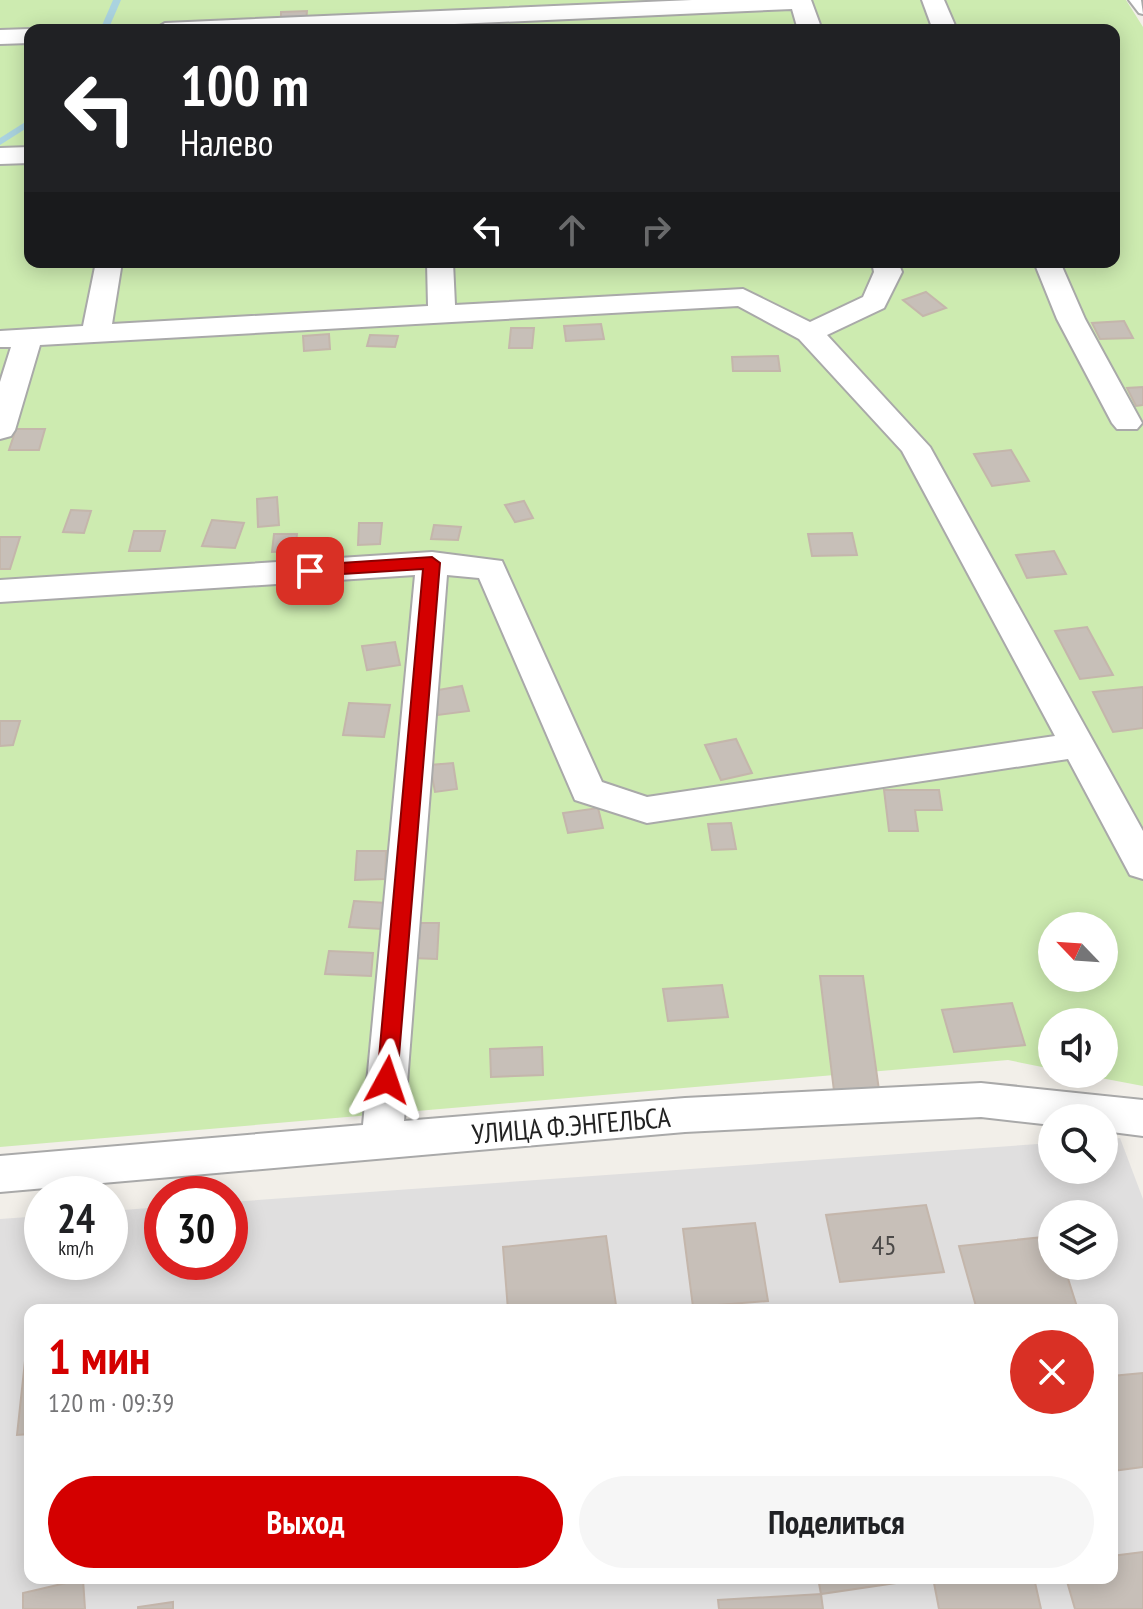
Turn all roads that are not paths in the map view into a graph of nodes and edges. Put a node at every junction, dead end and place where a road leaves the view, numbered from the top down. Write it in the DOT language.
graph roads {
  1 [pos="167,0"];
  2 [pos="933,0"];
  3 [pos="1135,0"];
  4 [pos="801,1"];
  5 [pos="642,4"];
  6 [pos="1143,11"];
  7 [pos="443,16"];
  8 [pos="165,24"];
  9 [pos="284,24"];
  10 [pos="808,24"];
  11 [pos="943,24"];
  12 [pos="24,36"];
  13 [pos="0,37"];
  14 [pos="24,155"];
  15 [pos="0,156"];
  16 [pos="108,268"];
  17 [pos="440,268"];
  18 [pos="887,268"];
  19 [pos="1050,268"];
  20 [pos="442,314"];
  21 [pos="96,333"];
  22 [pos="809,333"];
  23 [pos="14,338"];
  24 [pos="1127,423"];
  25 [pos="0,430"];
  26 [pos="432,563"];
  27 [pos="2,597"];
  28 [pos="1077,745"];
  29 [pos="1143,865"];
  30 [pos="1143,1118"];
  31 [pos="382,1141"];
  32 [pos="0,1174"];
  1 -- 8 [label="street"];
  2 -- 11 [label="street"];
  3 -- 6 [label="lane"];
  4 -- 5 [label="street"];
  4 -- 10 [label="street"];
  5 -- 7 [label="street"];
  7 -- 9 [label="street"];
  12 -- 13 [label="street"];
  14 -- 15 [label="street"];
  16 -- 21 [label="street"];
  17 -- 20 [label="street"];
  18 -- 22 [label="street"];
  19 -- 24 [label="street"];
  20 -- 21 [label="street"];
  20 -- 22 [label="street"];
  21 -- 23 [label="street"];
  22 -- 28 [label="street"];
  23 -- 25 [label="street"];
  26 -- 27 [label="street"];
  26 -- 28 [label="street"];
  26 -- 31 [label="street"];
  28 -- 29 [label="street"];
  30 -- 31 [label="street, УЛИЦА Ф.ЭНГЕЛЬСА"];
  31 -- 32 [label="street, УЛИЦА Ф.ЭНГЕЛЬСА"];
}
